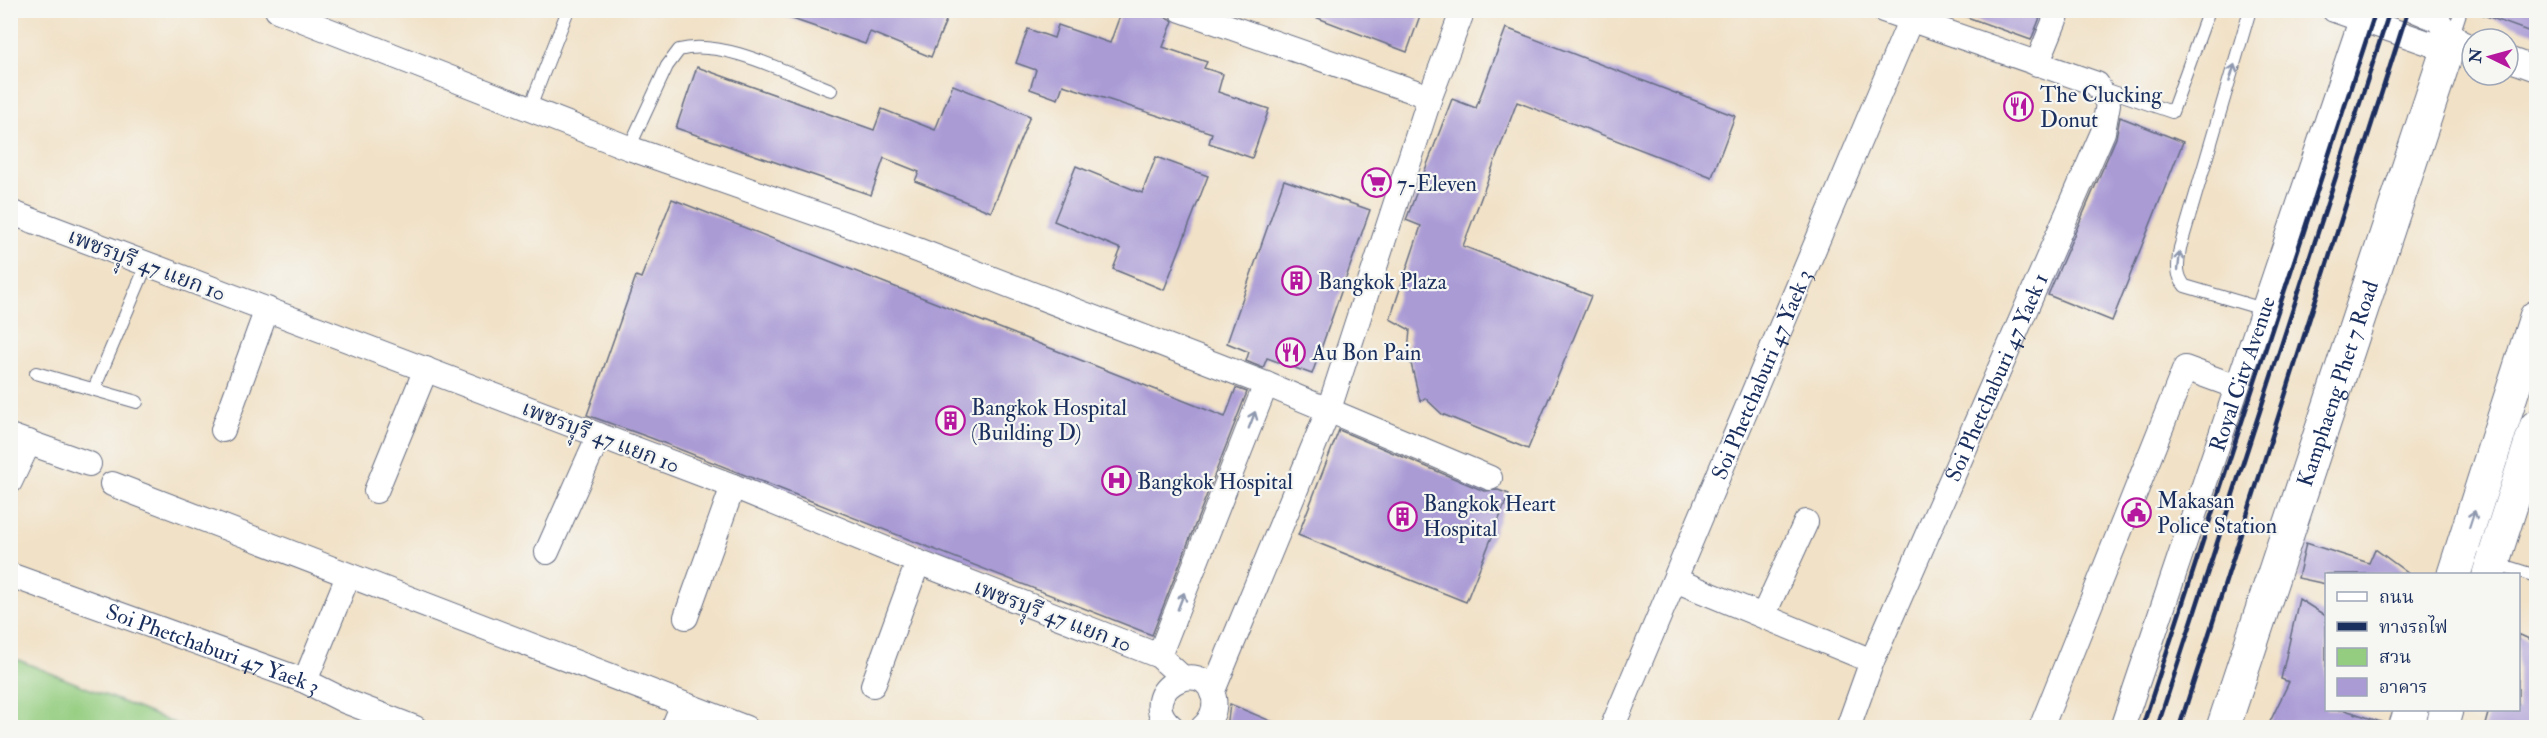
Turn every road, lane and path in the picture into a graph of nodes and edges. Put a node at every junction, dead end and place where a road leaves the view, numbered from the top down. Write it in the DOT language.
graph roads {
  1 [pos="277,10"];
  2 [pos="568,10"];
  3 [pos="1181,10"];
  4 [pos="1463,10"];
  5 [pos="1883,10"];
  6 [pos="2060,10"];
  7 [pos="2209,10"];
  8 [pos="2250,10"];
  9 [pos="2334,10"];
  10 [pos="2415,10"];
  11 [pos="2361,20"];
  12 [pos="1910,21"];
  13 [pos="2460,31"];
  14 [pos="2460,33"];
  15 [pos="2460,38"];
  16 [pos="2520,63"];
  17 [pos="2037,64"];
  18 [pos="2536,69"];
  19 [pos="2099,87"];
  20 [pos="831,90"];
  21 [pos="1430,97"];
  22 [pos="529,110"];
  23 [pos="629,148"];
  24 [pos="10,212"];
  25 [pos="147,264"];
  26 [pos="267,309"];
  27 [pos="2263,309"];
  28 [pos="2536,317"];
  29 [pos="426,369"];
  30 [pos="36,373"];
  31 [pos="1266,384"];
  32 [pos="2237,387"];
  33 [pos="94,389"];
  34 [pos="137,402"];
  35 [pos="1329,409"];
  36 [pos="2536,427"];
  37 [pos="223,430"];
  38 [pos="599,435"];
  39 [pos="20,439"];
  40 [pos="89,464"];
  41 [pos="1490,478"];
  42 [pos="10,482"];
  43 [pos="112,484"];
  44 [pos="733,486"];
  45 [pos="376,491"];
  46 [pos="1806,522"];
  47 [pos="547,552"];
  48 [pos="918,562"];
  49 [pos="2491,568"];
  50 [pos="2454,573"];
  51 [pos="2519,573"];
  52 [pos="2520,573"];
  53 [pos="10,575"];
  54 [pos="348,576"];
  55 [pos="2536,576"];
  56 [pos="1675,580"];
  57 [pos="1763,616"];
  58 [pos="687,617"];
  59 [pos="1159,656"];
  60 [pos="1872,661"];
  61 [pos="1183,678"];
  62 [pos="305,681"];
  63 [pos="873,685"];
  64 [pos="1212,693"];
  65 [pos="683,704"];
  66 [pos="2411,711"];
  67 [pos="2446,711"];
  68 [pos="415,728"];
  69 [pos="673,728"];
  70 [pos="746,728"];
  71 [pos="1173,728"];
  72 [pos="1202,728"];
  73 [pos="1612,728"];
  74 [pos="1848,728"];
  75 [pos="2041,728"];
  76 [pos="2122,728"];
  77 [pos="2223,728"];
  78 [pos="2405,728"];
  79 [pos="2441,728"];
  1 -- 22 [label="street"];
  2 -- 22 [label="lane"];
  3 -- 21 [label="street"];
  4 -- 21 [label="street"];
  5 -- 12 [label="street"];
  6 -- 17 [label="street"];
  7 -- 19 [label="lane"];
  27 -- 8 [label="lane, one-way"];
  9 -- 11 [label="street"];
  10 -- 13 [label="street"];
  11 -- 14 [label="street"];
  11 -- 27 [label="street, Royal City Avenue"];
  12 -- 17 [label="street"];
  12 -- 56 [label="street, Soi Phetchaburi 47 Yaek 3"];
  15 -- 77 [label="street, Kamphaeng Phet 7 Road"];
  16 -- 18 [label="street"];
  17 -- 19 [label="street"];
  19 -- 60 [label="street, Soi Phetchaburi 47 Yaek 1"];
  20 -- 23 [label="lane"];
  21 -- 35 [label="street"];
  22 -- 23 [label="street"];
  23 -- 31 [label="street"];
  24 -- 25 [label="street, เพชรบุุรี 47 แยก 10"];
  25 -- 26 [label="street, เพชรบุุรี 47 แยก 10"];
  25 -- 33 [label="lane"];
  26 -- 29 [label="street, เพชรบุุรี 47 แยก 10"];
  26 -- 37 [label="street"];
  27 -- 32 [label="street, Royal City Avenue"];
  50 -- 28 [label="street, one-way"];
  29 -- 38 [label="street, เพชรบุุรี 47 แยก 10"];
  29 -- 45 [label="street"];
  30 -- 33 [label="lane"];
  31 -- 35 [label="street"];
  59 -- 31 [label="street, one-way"];
  32 -- 75 [label="street"];
  32 -- 76 [label="street, Royal City Avenue"];
  33 -- 34 [label="lane"];
  35 -- 41 [label="street"];
  35 -- 64 [label="street"];
  36 -- 49 [label="street"];
  38 -- 44 [label="street, เพชรบุุรี 47 แยก 10"];
  38 -- 47 [label="street"];
  39 -- 40 [label="street"];
  39 -- 42 [label="street"];
  43 -- 54 [label="street"];
  44 -- 48 [label="street, เพชรบุุรี 47 แยก 10"];
  44 -- 58 [label="street"];
  46 -- 57 [label="street"];
  48 -- 59 [label="street, เพชรบุุรี 47 แยก 10"];
  48 -- 63 [label="street"];
  49 -- 51 [label="lane"];
  52 -- 55 [label="lane"];
  53 -- 62 [label="street, Soi Phetchaburi 47 Yaek 3"];
  54 -- 62 [label="street"];
  54 -- 65 [label="street"];
  56 -- 57 [label="street"];
  56 -- 73 [label="street, Soi Phetchaburi 47 Yaek 3"];
  57 -- 60 [label="street"];
  59 -- 61 [label="street, เพชรบุุรี 47 แยก 10"];
  60 -- 74 [label="street, Soi Phetchaburi 47 Yaek 1"];
  61 -- 64 [label="street, เพชรบุุรี 47 แยก 10"];
  61 -- 71 [label="street"];
  62 -- 68 [label="street, Soi Phetchaburi 47 Yaek 3"];
  64 -- 72 [label="street"];
  65 -- 69 [label="street"];
  65 -- 70 [label="street"];
  66 -- 78 [label="street"];
  67 -- 79 [label="street"];
}
